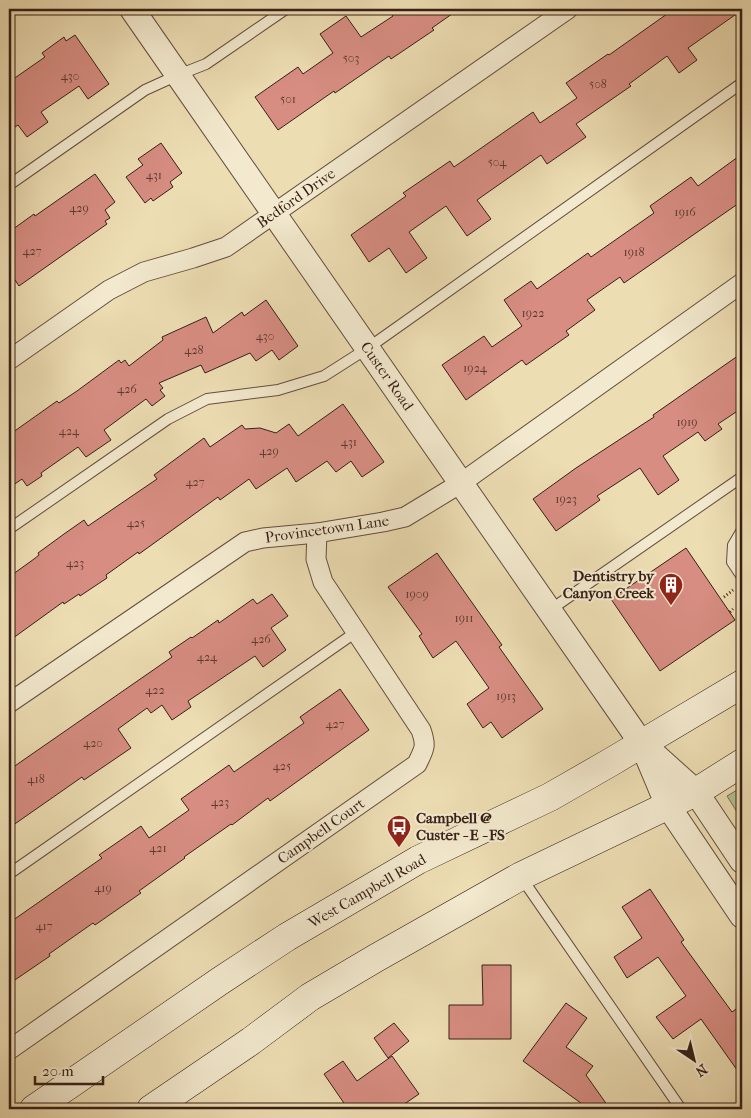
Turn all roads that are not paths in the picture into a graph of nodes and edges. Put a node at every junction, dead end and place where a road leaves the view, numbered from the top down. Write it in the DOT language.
graph roads {
  1 [pos="132,9"];
  2 [pos="286,9"];
  3 [pos="568,9"];
  4 [pos="178,75"];
  5 [pos="742,83"];
  6 [pos="9,184"];
  7 [pos="274,214"];
  8 [pos="742,283"];
  9 [pos="368,348"];
  10 [pos="9,360"];
  11 [pos="742,476"];
  12 [pos="461,483"];
  13 [pos="9,529"];
  14 [pos="742,530"];
  15 [pos="317,532"];
  16 [pos="742,577"];
  17 [pos="550,610"];
  18 [pos="356,632"];
  19 [pos="742,684"];
  20 [pos="9,703"];
  21 [pos="642,744"];
  22 [pos="742,763"];
  23 [pos="696,792"];
  24 [pos="668,806"];
  25 [pos="742,861"];
  26 [pos="9,874"];
  27 [pos="521,876"];
  28 [pos="742,916"];
  29 [pos="9,1050"];
  30 [pos="34,1109"];
  31 [pos="151,1109"];
  32 [pos="681,1109"];
  1 -- 4 [label="street, Custer Road"];
  2 -- 4 [label="lane"];
  3 -- 7 [label="street, Bedford Drive"];
  4 -- 6 [label="lane"];
  4 -- 7 [label="street, Custer Road"];
  5 -- 9 [label="lane"];
  7 -- 9 [label="street, Custer Road"];
  7 -- 10 [label="street, Bedford Drive"];
  8 -- 12 [label="street, Provincetown Lane"];
  9 -- 12 [label="street, Custer Road"];
  9 -- 13 [label="lane"];
  11 -- 17 [label="lane"];
  12 -- 15 [label="street, Provincetown Lane"];
  12 -- 17 [label="street, Custer Road"];
  14 -- 16 [label="lane"];
  15 -- 18 [label="street, Campbell Court"];
  15 -- 20 [label="street, Provincetown Lane"];
  17 -- 21 [label="street, Custer Road"];
  18 -- 26 [label="lane"];
  18 -- 29 [label="street, Campbell Court"];
  19 -- 21 [label="main road, West Campbell Road"];
  21 -- 23 [label="street"];
  21 -- 24 [label="street"];
  21 -- 30 [label="main road, West Campbell Road"];
  22 -- 23 [label="main road"];
  23 -- 24 [label="main road"];
  23 -- 25 [label="street"];
  24 -- 27 [label="main road"];
  24 -- 28 [label="street"];
  27 -- 31 [label="main road"];
  27 -- 32 [label="lane"];
}
